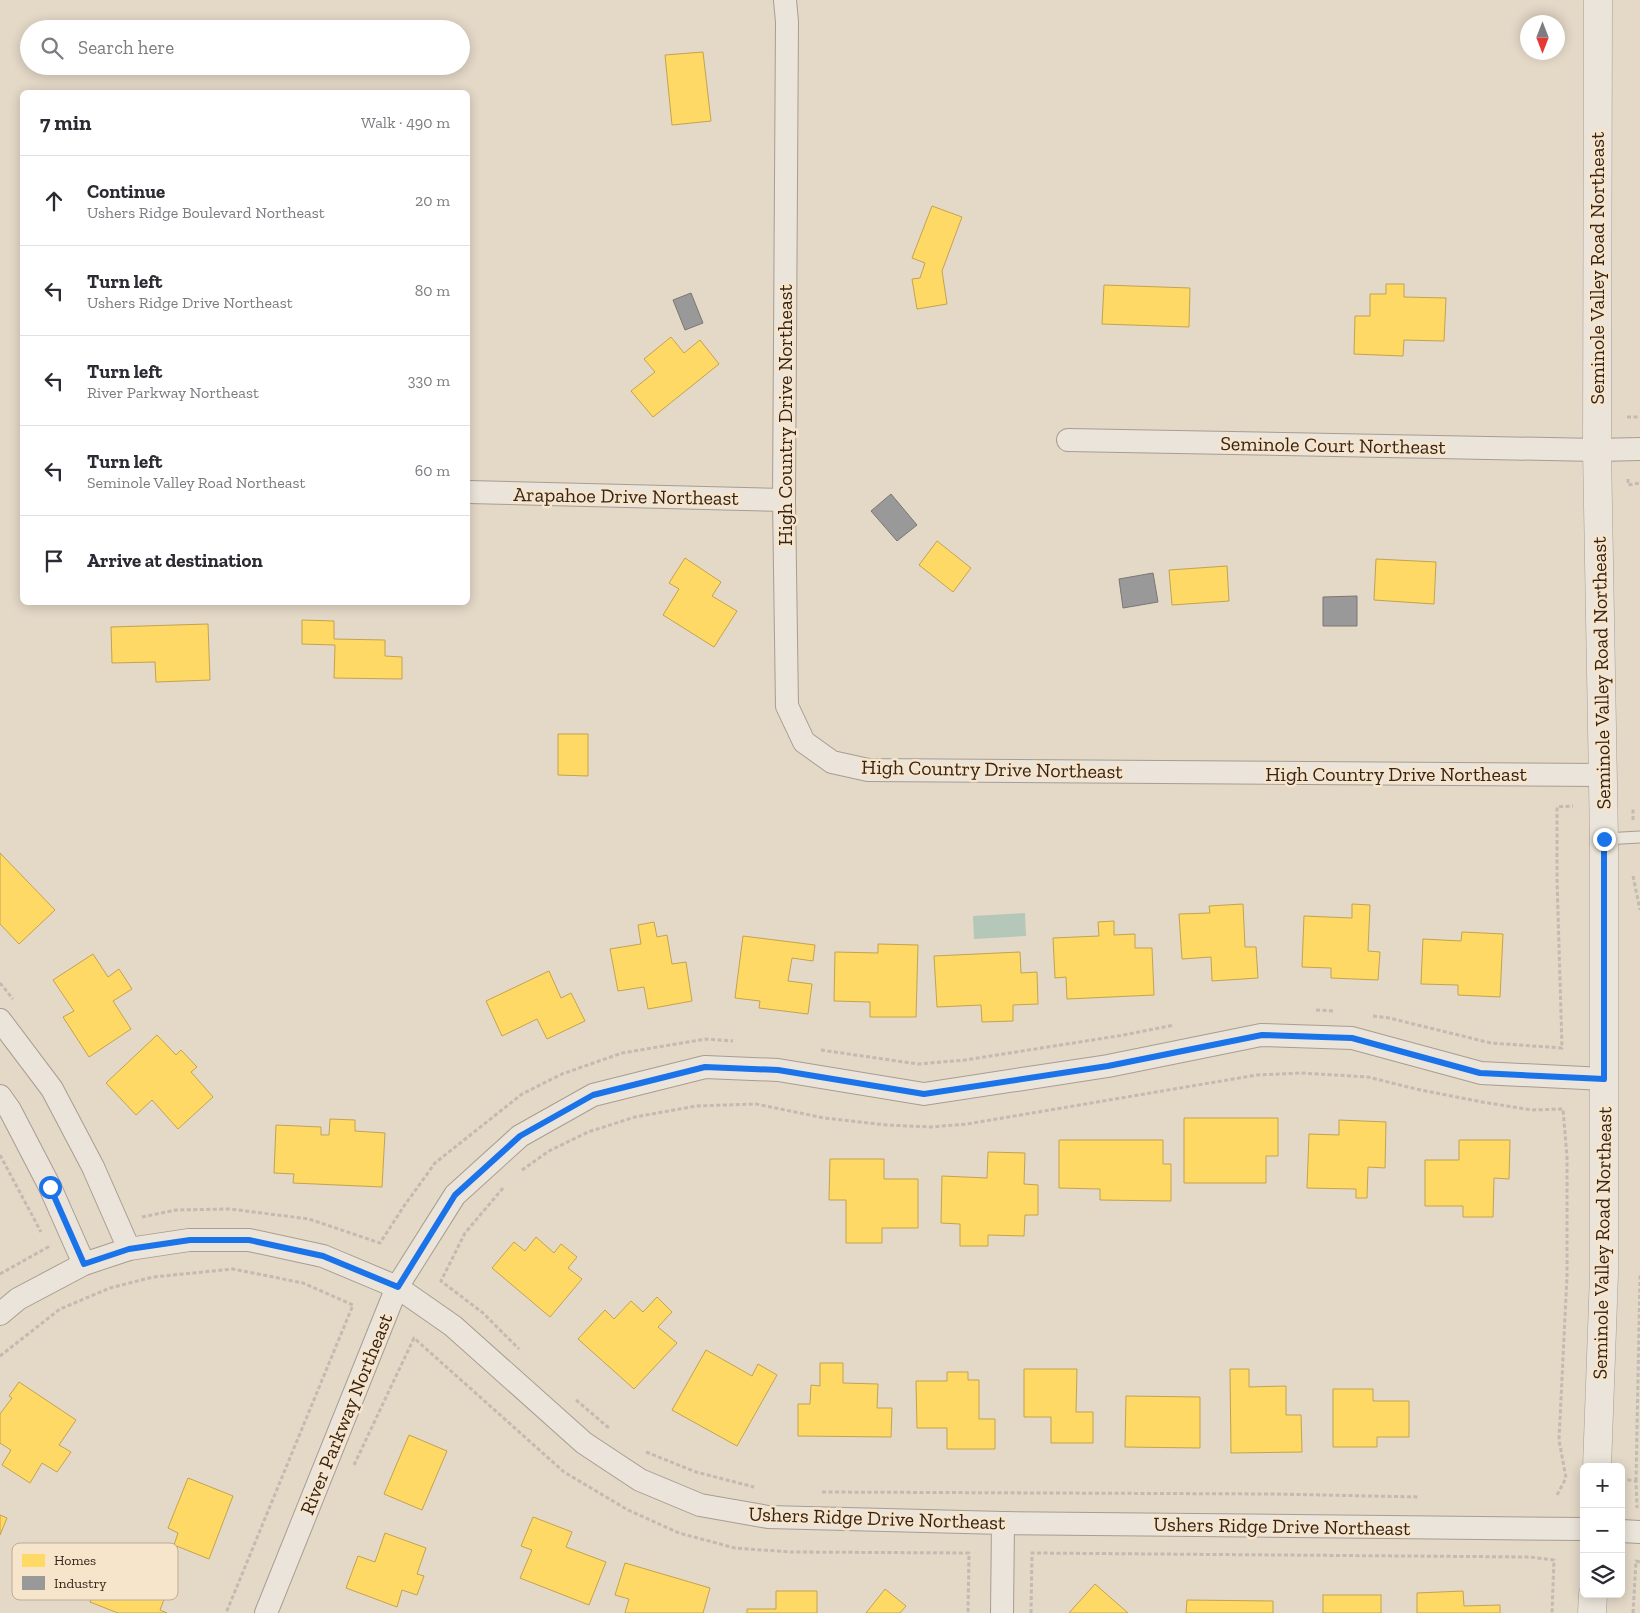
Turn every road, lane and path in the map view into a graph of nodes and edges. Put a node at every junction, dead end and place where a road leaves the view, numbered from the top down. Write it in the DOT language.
graph roads {
  1 [pos="784,0"];
  2 [pos="1598,0"];
  3 [pos="1627,417"];
  4 [pos="1640,417"];
  5 [pos="1068,440"];
  6 [pos="1640,449"];
  7 [pos="1597,450"];
  8 [pos="1628,479"];
  9 [pos="1640,482"];
  10 [pos="470,492"];
  11 [pos="784,500"];
  12 [pos="1602,775"];
  13 [pos="1634,808"];
  14 [pos="1637,837"];
  15 [pos="1604,839"];
  16 [pos="1640,910"];
  17 [pos="0,1020"];
  18 [pos="1604,1079"];
  19 [pos="0,1096"];
  20 [pos="0,1155"];
  21 [pos="519,1172"];
  22 [pos="506,1184"];
  23 [pos="129,1249"];
  24 [pos="84,1264"];
  25 [pos="0,1274"];
  26 [pos="1640,1276"];
  27 [pos="398,1287"];
  28 [pos="0,1314"];
  29 [pos="522,1352"];
  30 [pos="0,1356"];
  31 [pos="571,1396"];
  32 [pos="616,1432"];
  33 [pos="640,1448"];
  34 [pos="1597,1463"];
  35 [pos="353,1467"];
  36 [pos="1625,1480"];
  37 [pos="1636,1481"];
  38 [pos="760,1489"];
  39 [pos="818,1492"];
  40 [pos="1557,1496"];
  41 [pos="1420,1497"];
  42 [pos="1637,1509"];
  43 [pos="1003,1523"];
  44 [pos="1580,1529"];
  45 [pos="1625,1531"];
  46 [pos="1640,1532"];
  47 [pos="1640,1562"];
  48 [pos="1593,1598"];
  49 [pos="226,1613"];
  50 [pos="266,1613"];
  51 [pos="968,1613"];
  52 [pos="1002,1613"];
  53 [pos="1031,1613"];
  54 [pos="1552,1613"];
  55 [pos="1592,1613"];
  56 [pos="1633,1613"];
  1 -- 11 [label="street, High Country Drive Northeast"];
  2 -- 7 [label="street, Seminole Valley Road Northeast"];
  3 -- 4 [label="path"];
  5 -- 7 [label="street, Seminole Court Northeast"];
  6 -- 7 [label="street, Seminole Court Northeast"];
  7 -- 12 [label="street, Seminole Valley Road Northeast"];
  8 -- 9 [label="path"];
  10 -- 11 [label="street, Arapahoe Drive Northeast"];
  11 -- 12 [label="street, High Country Drive Northeast"];
  12 -- 15 [label="street, Seminole Valley Road Northeast"];
  13 -- 14 [label="path"];
  14 -- 15 [label="lane"];
  14 -- 16 [label="path"];
  15 -- 18 [label="street, Seminole Valley Road Northeast"];
  17 -- 23 [label="street"];
  18 -- 27 [label="street, River Parkway Northeast"];
  18 -- 34 [label="street, Seminole Valley Road Northeast"];
  19 -- 24 [label="street"];
  20 -- 25 [label="path"];
  21 -- 40 [label="path"];
  22 -- 29 [label="path"];
  23 -- 24 [label="street, Ushers Ridge Drive Northeast"];
  23 -- 27 [label="street, Ushers Ridge Drive Northeast"];
  24 -- 28 [label="street, Ushers Ridge Drive Northeast"];
  26 -- 37 [label="path"];
  27 -- 43 [label="street, Ushers Ridge Drive Northeast"];
  27 -- 50 [label="street, River Parkway Northeast"];
  30 -- 49 [label="path"];
  31 -- 32 [label="path"];
  33 -- 38 [label="path"];
  35 -- 51 [label="path"];
  36 -- 37 [label="path"];
  37 -- 42 [label="path"];
  39 -- 41 [label="path"];
  43 -- 44 [label="street, Ushers Ridge Drive Northeast"];
  43 -- 52 [label="street"];
  45 -- 46 [label="street"];
  47 -- 56 [label="path"];
  48 -- 55 [label="street"];
  53 -- 54 [label="path"];
}
